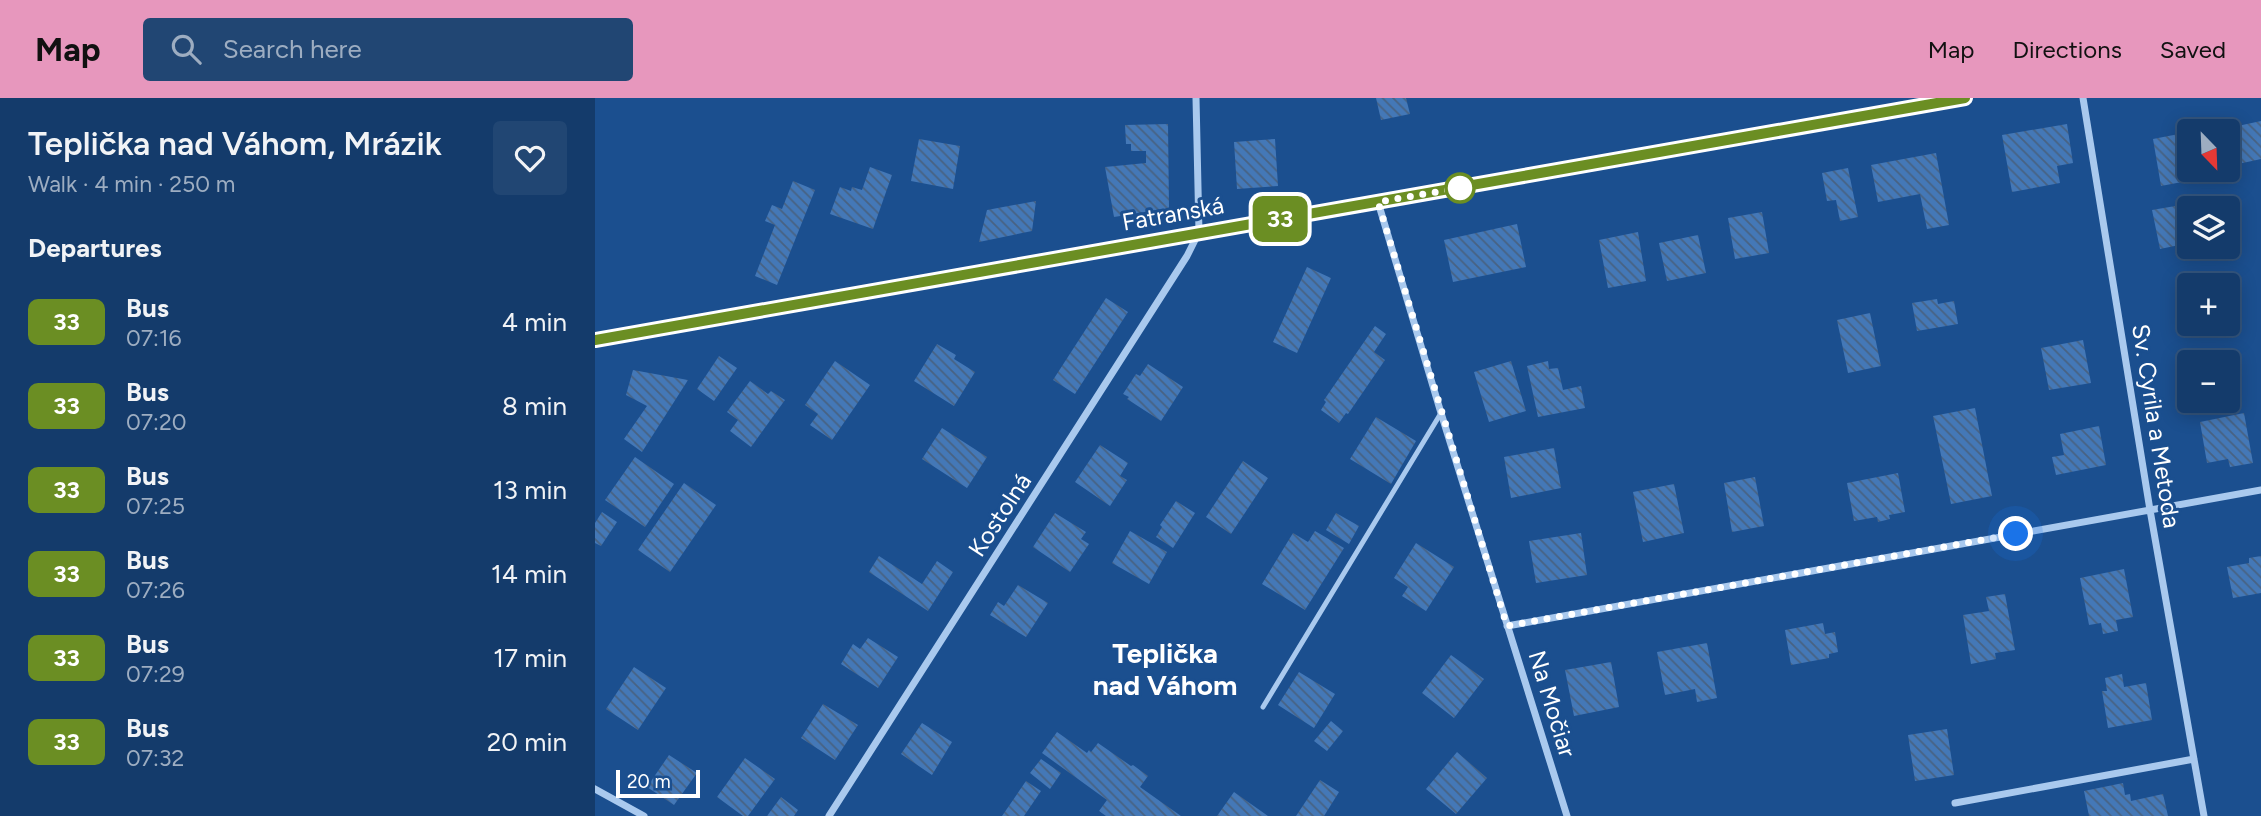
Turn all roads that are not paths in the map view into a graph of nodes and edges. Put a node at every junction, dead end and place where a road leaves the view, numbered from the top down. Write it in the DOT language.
graph roads {
  1 [pos="1196,98"];
  2 [pos="1965,98"];
  3 [pos="2083,98"];
  4 [pos="1378,202"];
  5 [pos="1199,232"];
  6 [pos="595,340"];
  7 [pos="1441,413"];
  8 [pos="2261,490"];
  9 [pos="2150,510"];
  10 [pos="1507,626"];
  11 [pos="1263,707"];
  12 [pos="2194,759"];
  13 [pos="595,789"];
  14 [pos="1955,803"];
  15 [pos="644,816"];
  16 [pos="829,816"];
  17 [pos="1567,816"];
  18 [pos="2204,816"];
  1 -- 5 [label="street"];
  2 -- 4 [label="main road, Fatranská"];
  3 -- 9 [label="street, Sv. Cyrila a Metoda"];
  4 -- 5 [label="main road, Fatranská"];
  4 -- 7 [label="street, Na Močiar"];
  5 -- 6 [label="main road, Fatranská"];
  5 -- 16 [label="street, Kostolná"];
  7 -- 10 [label="street, Na Močiar"];
  7 -- 11 [label="lane"];
  8 -- 9 [label="street"];
  9 -- 10 [label="street"];
  9 -- 12 [label="street, Sv. Cyrila a Metoda"];
  10 -- 17 [label="street, Na Močiar"];
  12 -- 14 [label="street"];
  12 -- 18 [label="street, Sv. Cyrila a Metoda"];
  13 -- 15 [label="street"];
}
